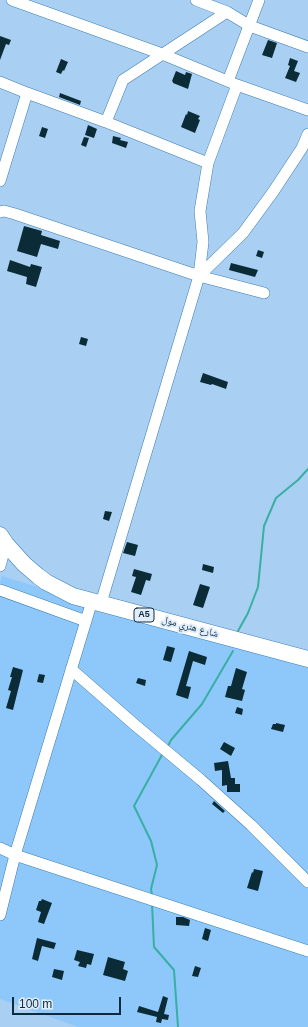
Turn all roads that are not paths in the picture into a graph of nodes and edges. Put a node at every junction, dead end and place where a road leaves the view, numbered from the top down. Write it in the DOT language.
graph roads {
  1 [pos="12,0"];
  2 [pos="196,0"];
  3 [pos="259,0"];
  4 [pos="227,12"];
  5 [pos="250,26"];
  6 [pos="308,46"];
  7 [pos="162,54"];
  8 [pos="0,82"];
  9 [pos="233,83"];
  10 [pos="27,93"];
  11 [pos="308,110"];
  12 [pos="106,122"];
  13 [pos="308,134"];
  14 [pos="208,163"];
  15 [pos="0,180"];
  16 [pos="0,212"];
  17 [pos="198,276"];
  18 [pos="264,293"];
  19 [pos="3,540"];
  20 [pos="0,566"];
  21 [pos="0,590"];
  22 [pos="96,602"];
  23 [pos="86,621"];
  24 [pos="308,659"];
  25 [pos="72,669"];
  26 [pos="0,848"];
  27 [pos="15,854"];
  28 [pos="308,882"];
  29 [pos="0,915"];
  30 [pos="308,951"];
  1 -- 7 [label="street"];
  2 -- 4 [label="street"];
  3 -- 5 [label="street"];
  4 -- 5 [label="street"];
  4 -- 7 [label="street"];
  5 -- 6 [label="street"];
  5 -- 9 [label="street"];
  7 -- 9 [label="street"];
  7 -- 12 [label="street"];
  8 -- 10 [label="street"];
  9 -- 11 [label="street"];
  9 -- 14 [label="street"];
  10 -- 12 [label="street"];
  10 -- 15 [label="street"];
  12 -- 14 [label="street"];
  13 -- 17 [label="street"];
  14 -- 17 [label="street"];
  16 -- 17 [label="street"];
  17 -- 18 [label="street"];
  17 -- 22 [label="street"];
  19 -- 20 [label="street"];
  19 -- 22 [label="highway, شارع هنري مول / A5"];
  21 -- 23 [label="street"];
  22 -- 23 [label="street"];
  22 -- 24 [label="highway, شارع هنري مول / A5"];
  23 -- 25 [label="street"];
  25 -- 27 [label="street"];
  25 -- 28 [label="street"];
  26 -- 27 [label="street"];
  27 -- 29 [label="street"];
  27 -- 30 [label="street"];
}
